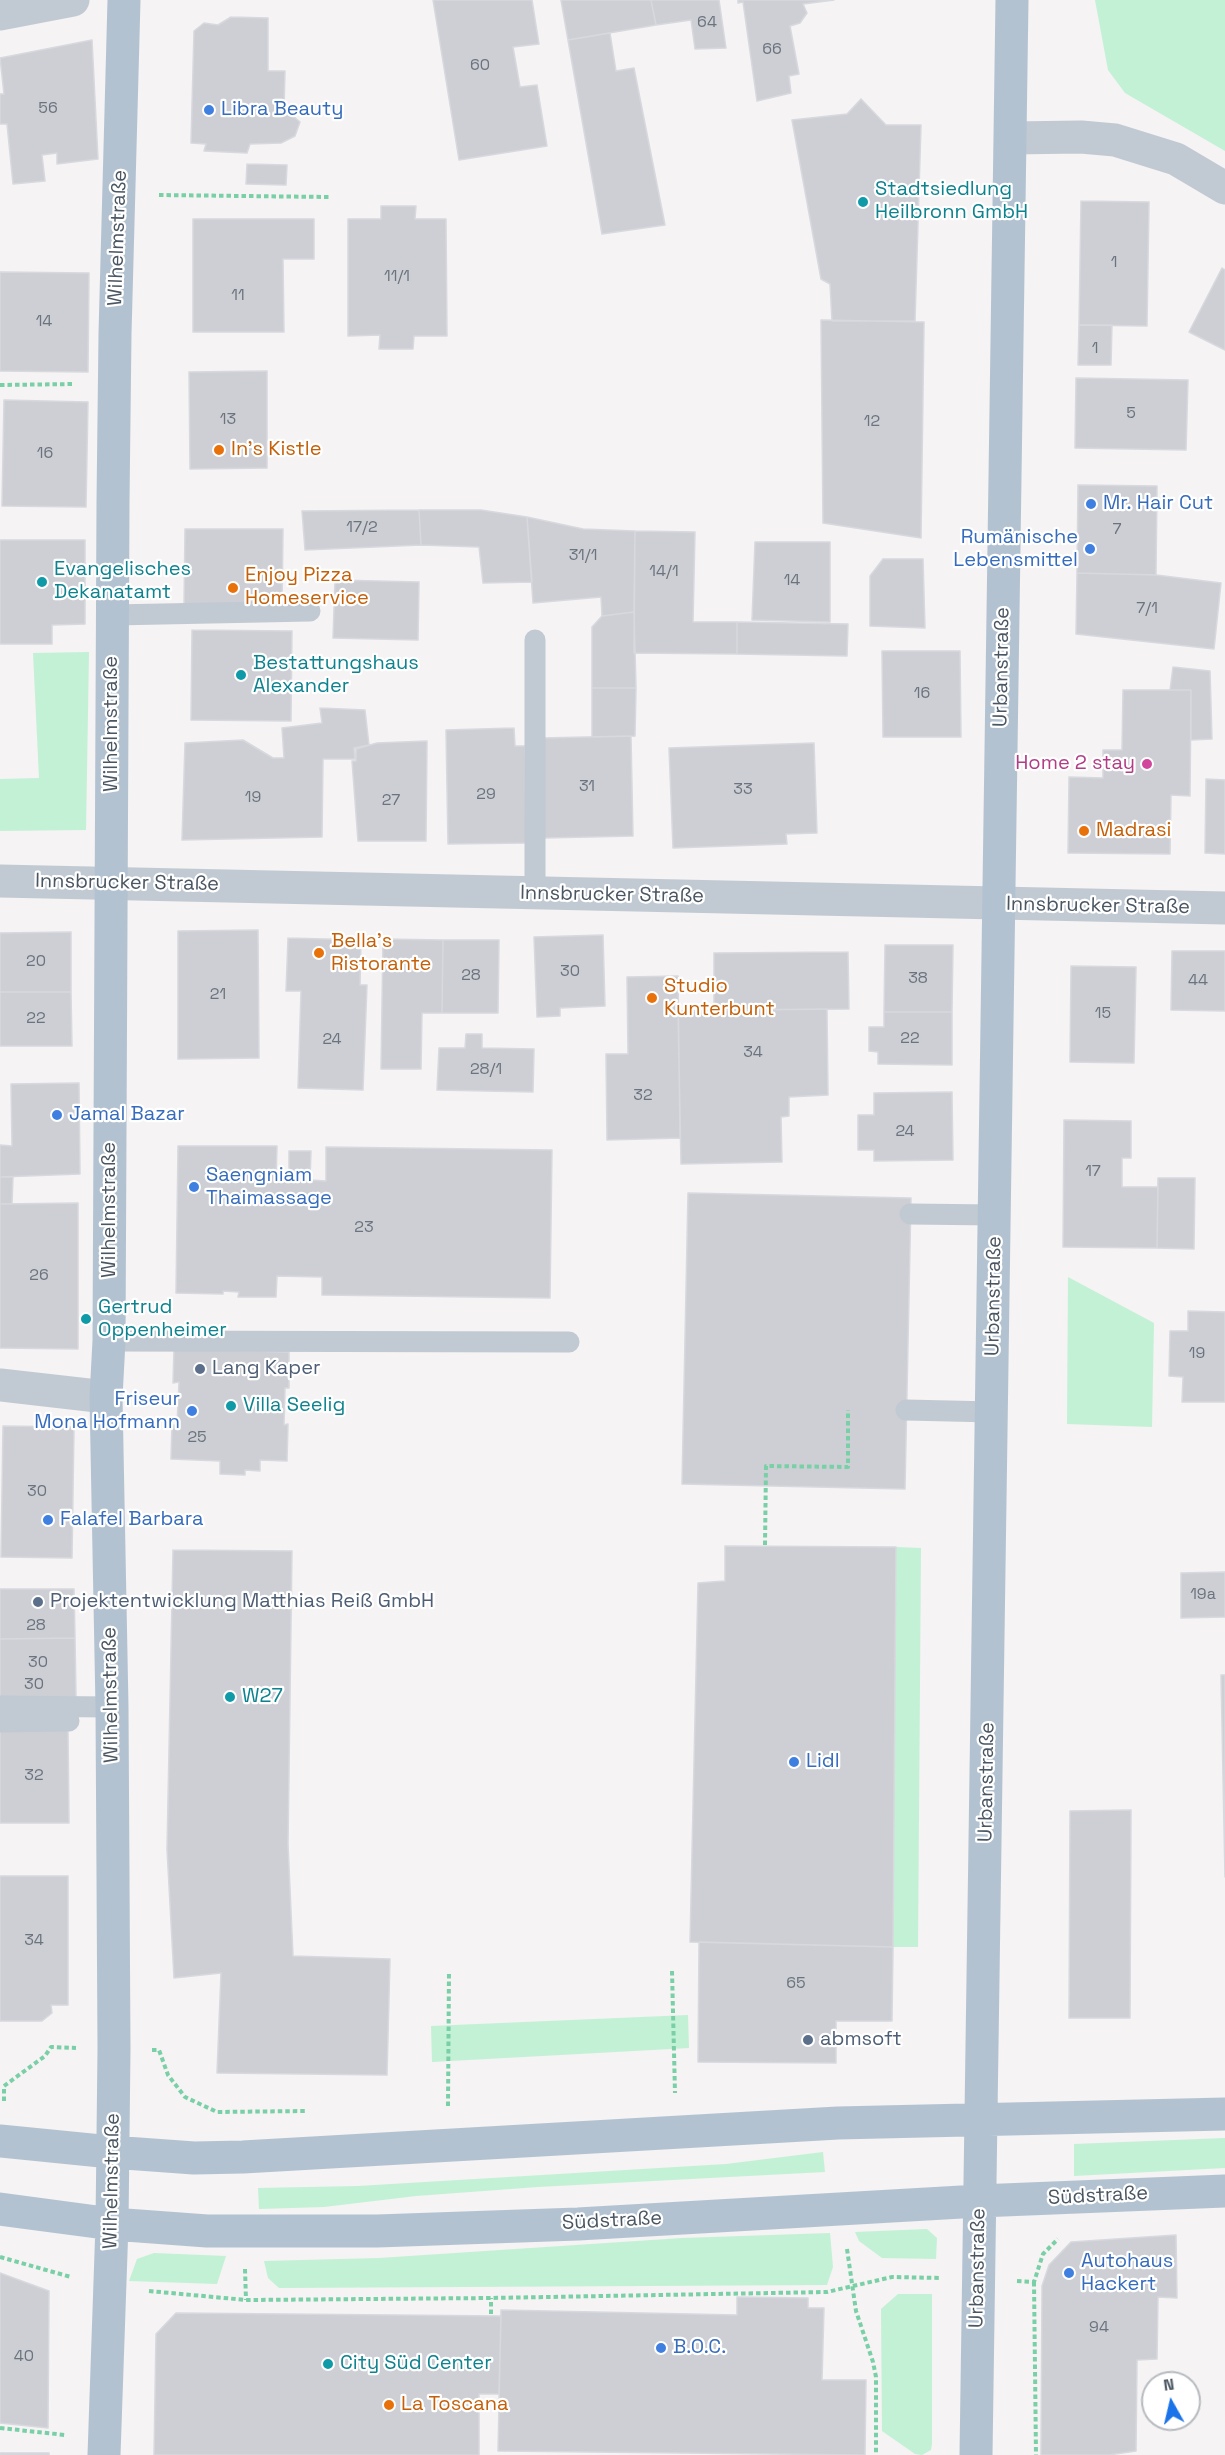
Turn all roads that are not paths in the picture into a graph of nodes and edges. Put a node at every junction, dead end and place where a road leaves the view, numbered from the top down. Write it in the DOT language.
graph roads {
  1 [pos="73,0"];
  2 [pos="124,0"];
  3 [pos="1012,0"];
  4 [pos="0,14"];
  5 [pos="1011,138"];
  6 [pos="1225,188"];
  7 [pos="310,611"];
  8 [pos="113,615"];
  9 [pos="535,640"];
  10 [pos="0,881"];
  11 [pos="111,883"];
  12 [pos="535,893"];
  13 [pos="999,904"];
  14 [pos="1225,908"];
  15 [pos="910,1214"];
  16 [pos="995,1215"];
  17 [pos="109,1341"];
  18 [pos="569,1342"];
  19 [pos="0,1385"];
  20 [pos="106,1397"];
  21 [pos="906,1410"];
  22 [pos="993,1412"];
  23 [pos="0,1706"];
  24 [pos="112,1714"];
  25 [pos="0,1722"];
  26 [pos="1225,2114"];
  27 [pos="981,2120"];
  28 [pos="2,2141"];
  29 [pos="111,2152"];
  30 [pos="1225,2191"];
  31 [pos="979,2201"];
  32 [pos="1,2209"];
  33 [pos="112,2224"];
  34 [pos="104,2447"];
  35 [pos="976,2455"];
  1 -- 4 [label="street"];
  2 -- 8 [label="main road, Wilhelmstraße"];
  3 -- 5 [label="main road, Urbanstraße"];
  5 -- 6 [label="street"];
  5 -- 13 [label="main road, Urbanstraße"];
  7 -- 8 [label="lane"];
  8 -- 11 [label="main road, Wilhelmstraße"];
  9 -- 12 [label="lane"];
  10 -- 11 [label="street, Innsbrucker Straße"];
  11 -- 12 [label="street, Innsbrucker Straße"];
  11 -- 17 [label="main road, Wilhelmstraße"];
  12 -- 13 [label="street, Innsbrucker Straße"];
  13 -- 14 [label="street, Innsbrucker Straße"];
  13 -- 16 [label="main road, Urbanstraße"];
  15 -- 16 [label="lane"];
  16 -- 22 [label="main road, Urbanstraße"];
  17 -- 18 [label="lane"];
  17 -- 20 [label="main road, Wilhelmstraße"];
  19 -- 20 [label="street"];
  20 -- 24 [label="main road, Wilhelmstraße"];
  21 -- 22 [label="lane"];
  22 -- 27 [label="main road, Urbanstraße"];
  23 -- 24 [label="lane"];
  24 -- 25 [label="lane"];
  24 -- 29 [label="main road, Wilhelmstraße"];
  26 -- 27 [label="main road"];
  27 -- 29 [label="main road"];
  27 -- 31 [label="main road, Urbanstraße"];
  28 -- 29 [label="main road"];
  29 -- 33 [label="main road, Wilhelmstraße"];
  30 -- 31 [label="main road, Südstraße"];
  31 -- 33 [label="main road, Südstraße"];
  31 -- 35 [label="main road, Urbanstraße"];
  32 -- 33 [label="main road, Südstraße"];
  33 -- 34 [label="main road, Wilhelmstraße"];
}
